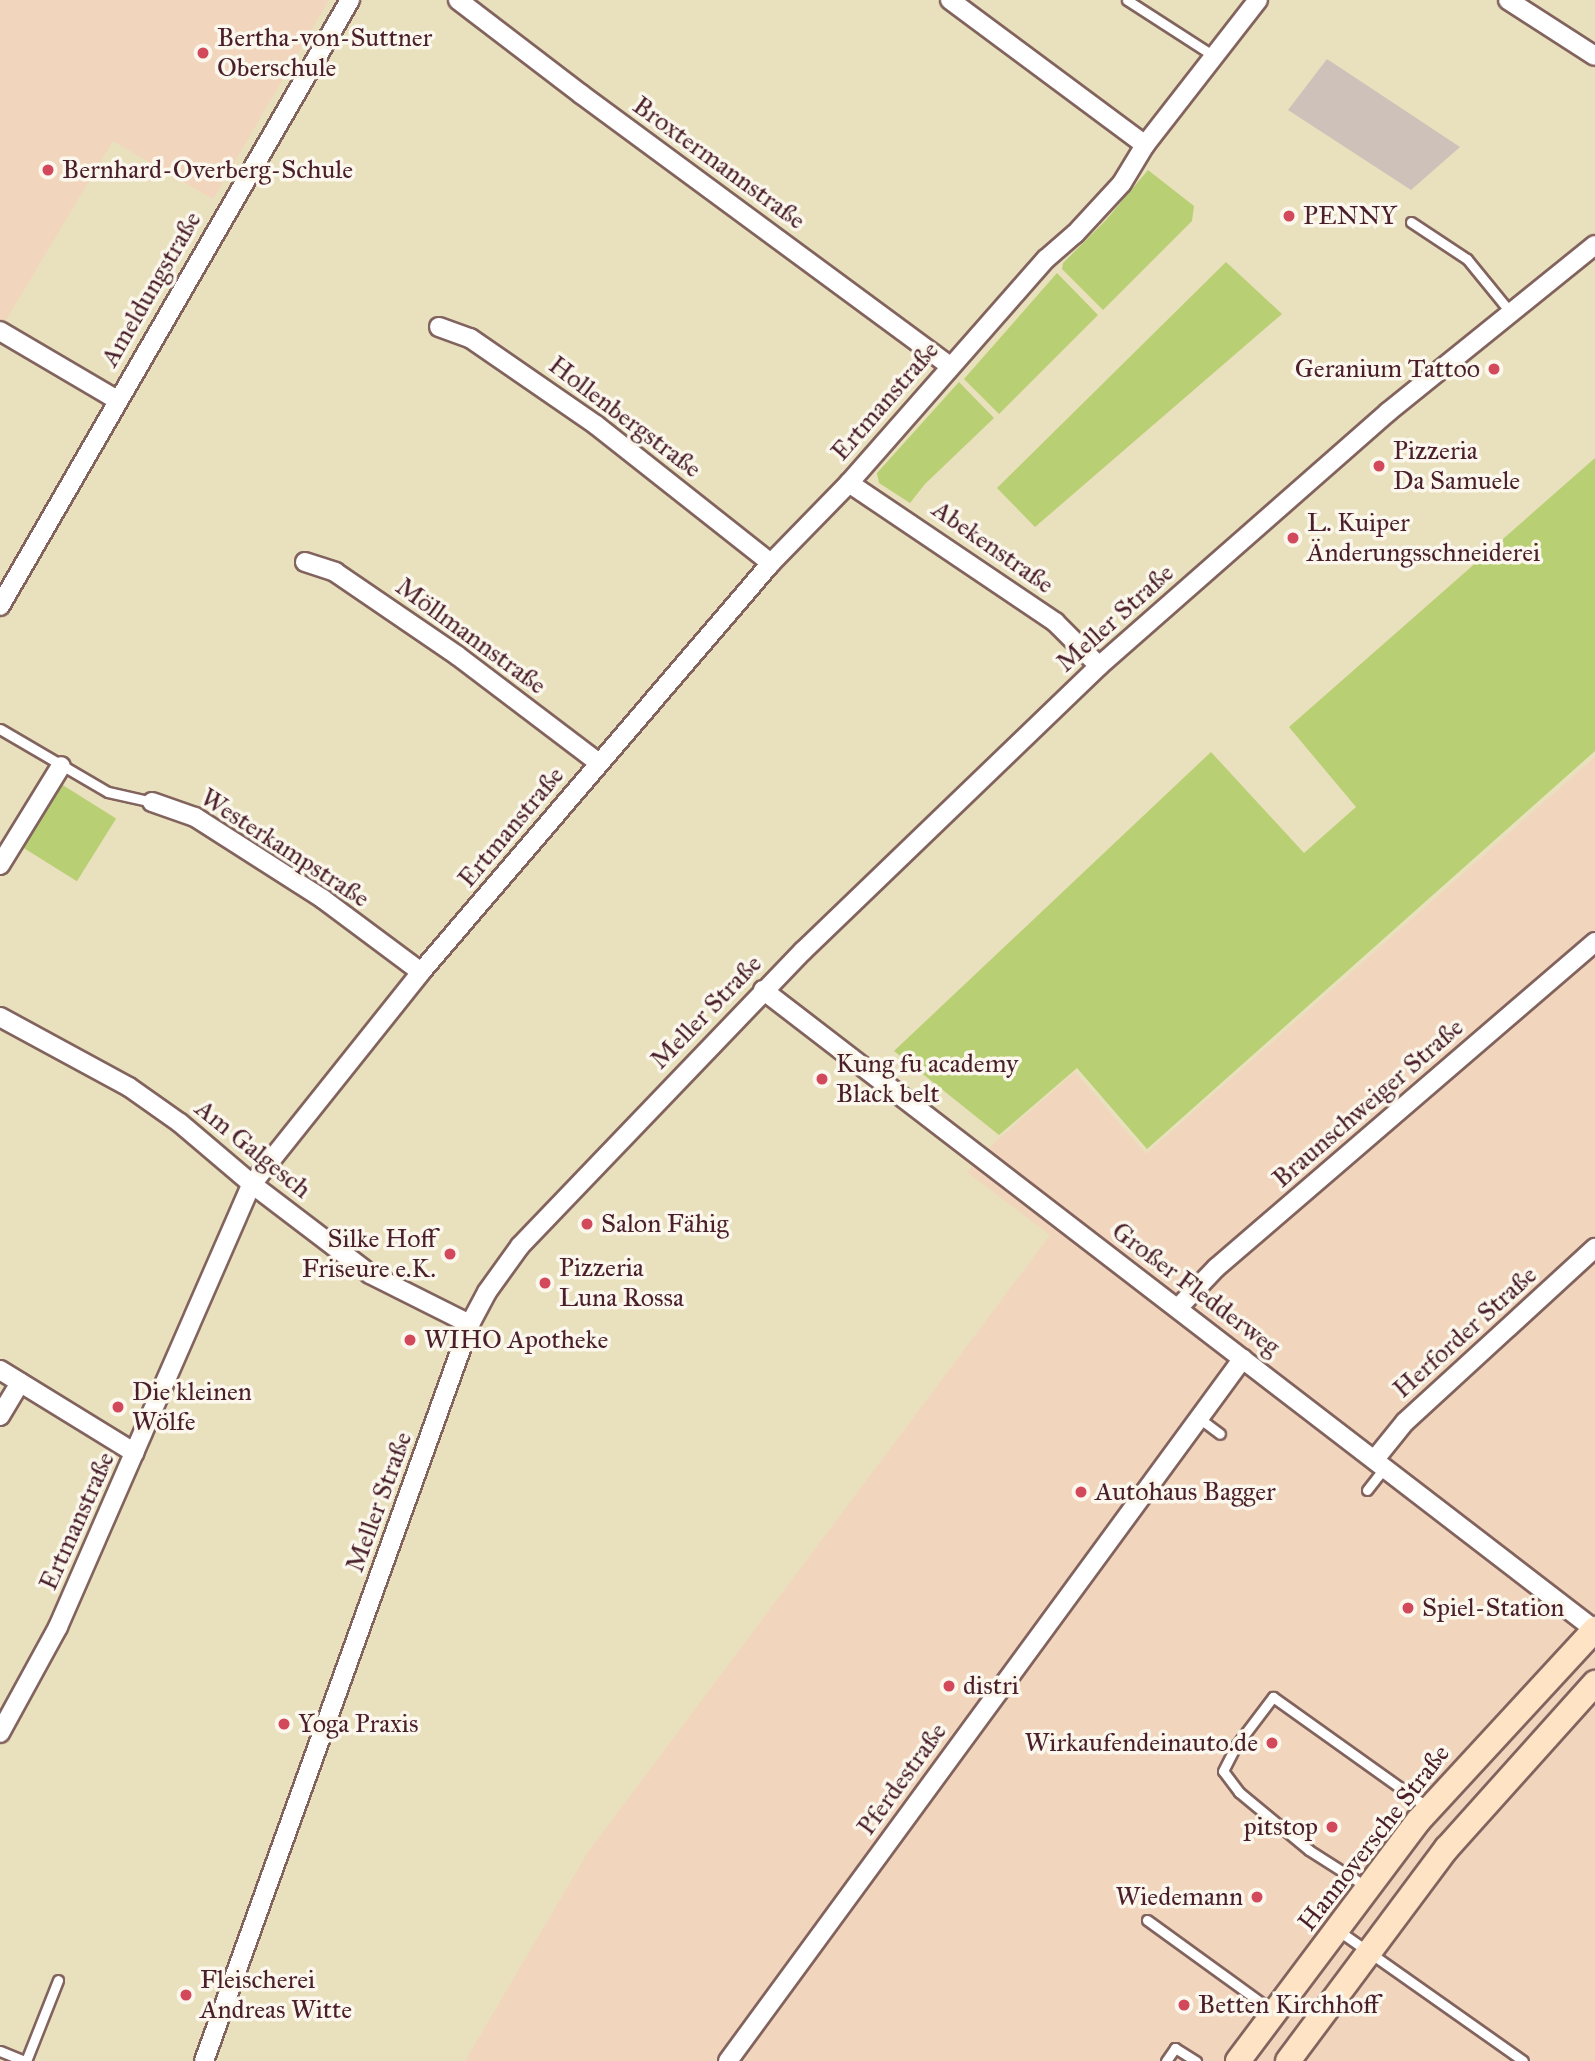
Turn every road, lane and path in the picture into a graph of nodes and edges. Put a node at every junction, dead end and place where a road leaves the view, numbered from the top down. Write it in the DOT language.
graph roads {
  1 [pos="350,0"];
  2 [pos="458,0"];
  3 [pos="950,0"];
  4 [pos="1127,0"];
  5 [pos="1258,0"];
  6 [pos="1508,0"];
  7 [pos="1214,56"];
  8 [pos="1595,56"];
  9 [pos="1145,145"];
  10 [pos="1411,222"];
  11 [pos="1595,245"];
  12 [pos="1511,313"];
  13 [pos="439,327"];
  14 [pos="0,331"];
  15 [pos="950,366"];
  16 [pos="117,400"];
  17 [pos="849,483"];
  18 [pos="305,562"];
  19 [pos="771,563"];
  20 [pos="0,606"];
  21 [pos="1099,666"];
  22 [pos="0,729"];
  23 [pos="599,763"];
  24 [pos="61,766"];
  25 [pos="152,802"];
  26 [pos="0,865"];
  27 [pos="1595,942"];
  28 [pos="421,972"];
  29 [pos="763,990"];
  30 [pos="0,1017"];
  31 [pos="252,1184"];
  32 [pos="1595,1248"];
  33 [pos="1178,1308"];
  34 [pos="470,1324"];
  35 [pos="1243,1358"];
  36 [pos="0,1370"];
  37 [pos="20,1383"];
  38 [pos="0,1416"];
  39 [pos="1199,1418"];
  40 [pos="1220,1434"];
  41 [pos="135,1454"];
  42 [pos="1380,1463"];
  43 [pos="1367,1490"];
  44 [pos="1595,1630"];
  45 [pos="1595,1683"];
  46 [pos="2,1726"];
  47 [pos="1429,1809"];
  48 [pos="1368,1888"];
  49 [pos="1147,1920"];
  50 [pos="1337,1930"];
  51 [pos="1369,1953"];
  52 [pos="58,1980"];
  53 [pos="1276,2013"];
  54 [pos="0,2051"];
  55 [pos="26,2061"];
  56 [pos="204,2061"];
  57 [pos="727,2061"];
  58 [pos="1166,2061"];
  59 [pos="1196,2061"];
  60 [pos="1238,2061"];
  61 [pos="1288,2061"];
  62 [pos="1523,2061"];
  1 -- 16 [label="street, Ameldungstraße"];
  2 -- 15 [label="street, Broxtermannstraße"];
  3 -- 9 [label="street"];
  4 -- 7 [label="lane"];
  5 -- 7 [label="street, Ertmanstraße"];
  6 -- 8 [label="street"];
  7 -- 9 [label="street, Ertmanstraße"];
  9 -- 15 [label="street, Ertmanstraße"];
  10 -- 12 [label="lane"];
  11 -- 12 [label="street, Meller Straße"];
  12 -- 21 [label="street, Meller Straße"];
  13 -- 19 [label="street, Hollenbergstraße"];
  14 -- 16 [label="street"];
  15 -- 17 [label="street, Ertmanstraße"];
  16 -- 20 [label="street, Ameldungstraße"];
  17 -- 19 [label="street, Ertmanstraße"];
  17 -- 21 [label="street, Abekenstraße"];
  18 -- 23 [label="street, Möllmannstraße"];
  19 -- 23 [label="street, Ertmanstraße"];
  21 -- 29 [label="street, Meller Straße"];
  22 -- 24 [label="lane, Westerkampstraße"];
  23 -- 28 [label="street, Ertmanstraße"];
  24 -- 25 [label="lane, Westerkampstraße"];
  24 -- 26 [label="street"];
  25 -- 28 [label="street, Westerkampstraße"];
  27 -- 33 [label="street, Braunschweiger Straße"];
  28 -- 31 [label="street, Ertmanstraße"];
  29 -- 33 [label="street, Großer Fledderweg"];
  29 -- 34 [label="street, Meller Straße"];
  30 -- 31 [label="street, Am Galgesch"];
  31 -- 34 [label="street, Am Galgesch"];
  31 -- 41 [label="street, Ertmanstraße"];
  32 -- 42 [label="street, Herforder Straße"];
  33 -- 35 [label="street, Großer Fledderweg"];
  34 -- 56 [label="street, Meller Straße"];
  35 -- 39 [label="street, Pferdestraße"];
  35 -- 42 [label="street, Großer Fledderweg"];
  36 -- 37 [label="street"];
  37 -- 38 [label="street"];
  37 -- 41 [label="street"];
  39 -- 40 [label="lane"];
  39 -- 57 [label="street, Pferdestraße"];
  41 -- 46 [label="street, Ertmanstraße"];
  42 -- 43 [label="lane"];
  42 -- 44 [label="street, Großer Fledderweg"];
  44 -- 47 [label="main road, Hannoversche Straße"];
  45 -- 51 [label="main road"];
  47 -- 48 [label="main road, Hannoversche Straße"];
  47 -- 48 [label="lane"];
  48 -- 50 [label="main road, Hannoversche Straße"];
  49 -- 53 [label="lane"];
  50 -- 51 [label="lane"];
  50 -- 53 [label="main road, Hannoversche Straße"];
  51 -- 61 [label="main road"];
  51 -- 62 [label="lane"];
  52 -- 55 [label="lane"];
  53 -- 60 [label="main road, Hannoversche Straße"];
  54 -- 55 [label="lane"];
  58 -- 59 [label="lane"];
}
